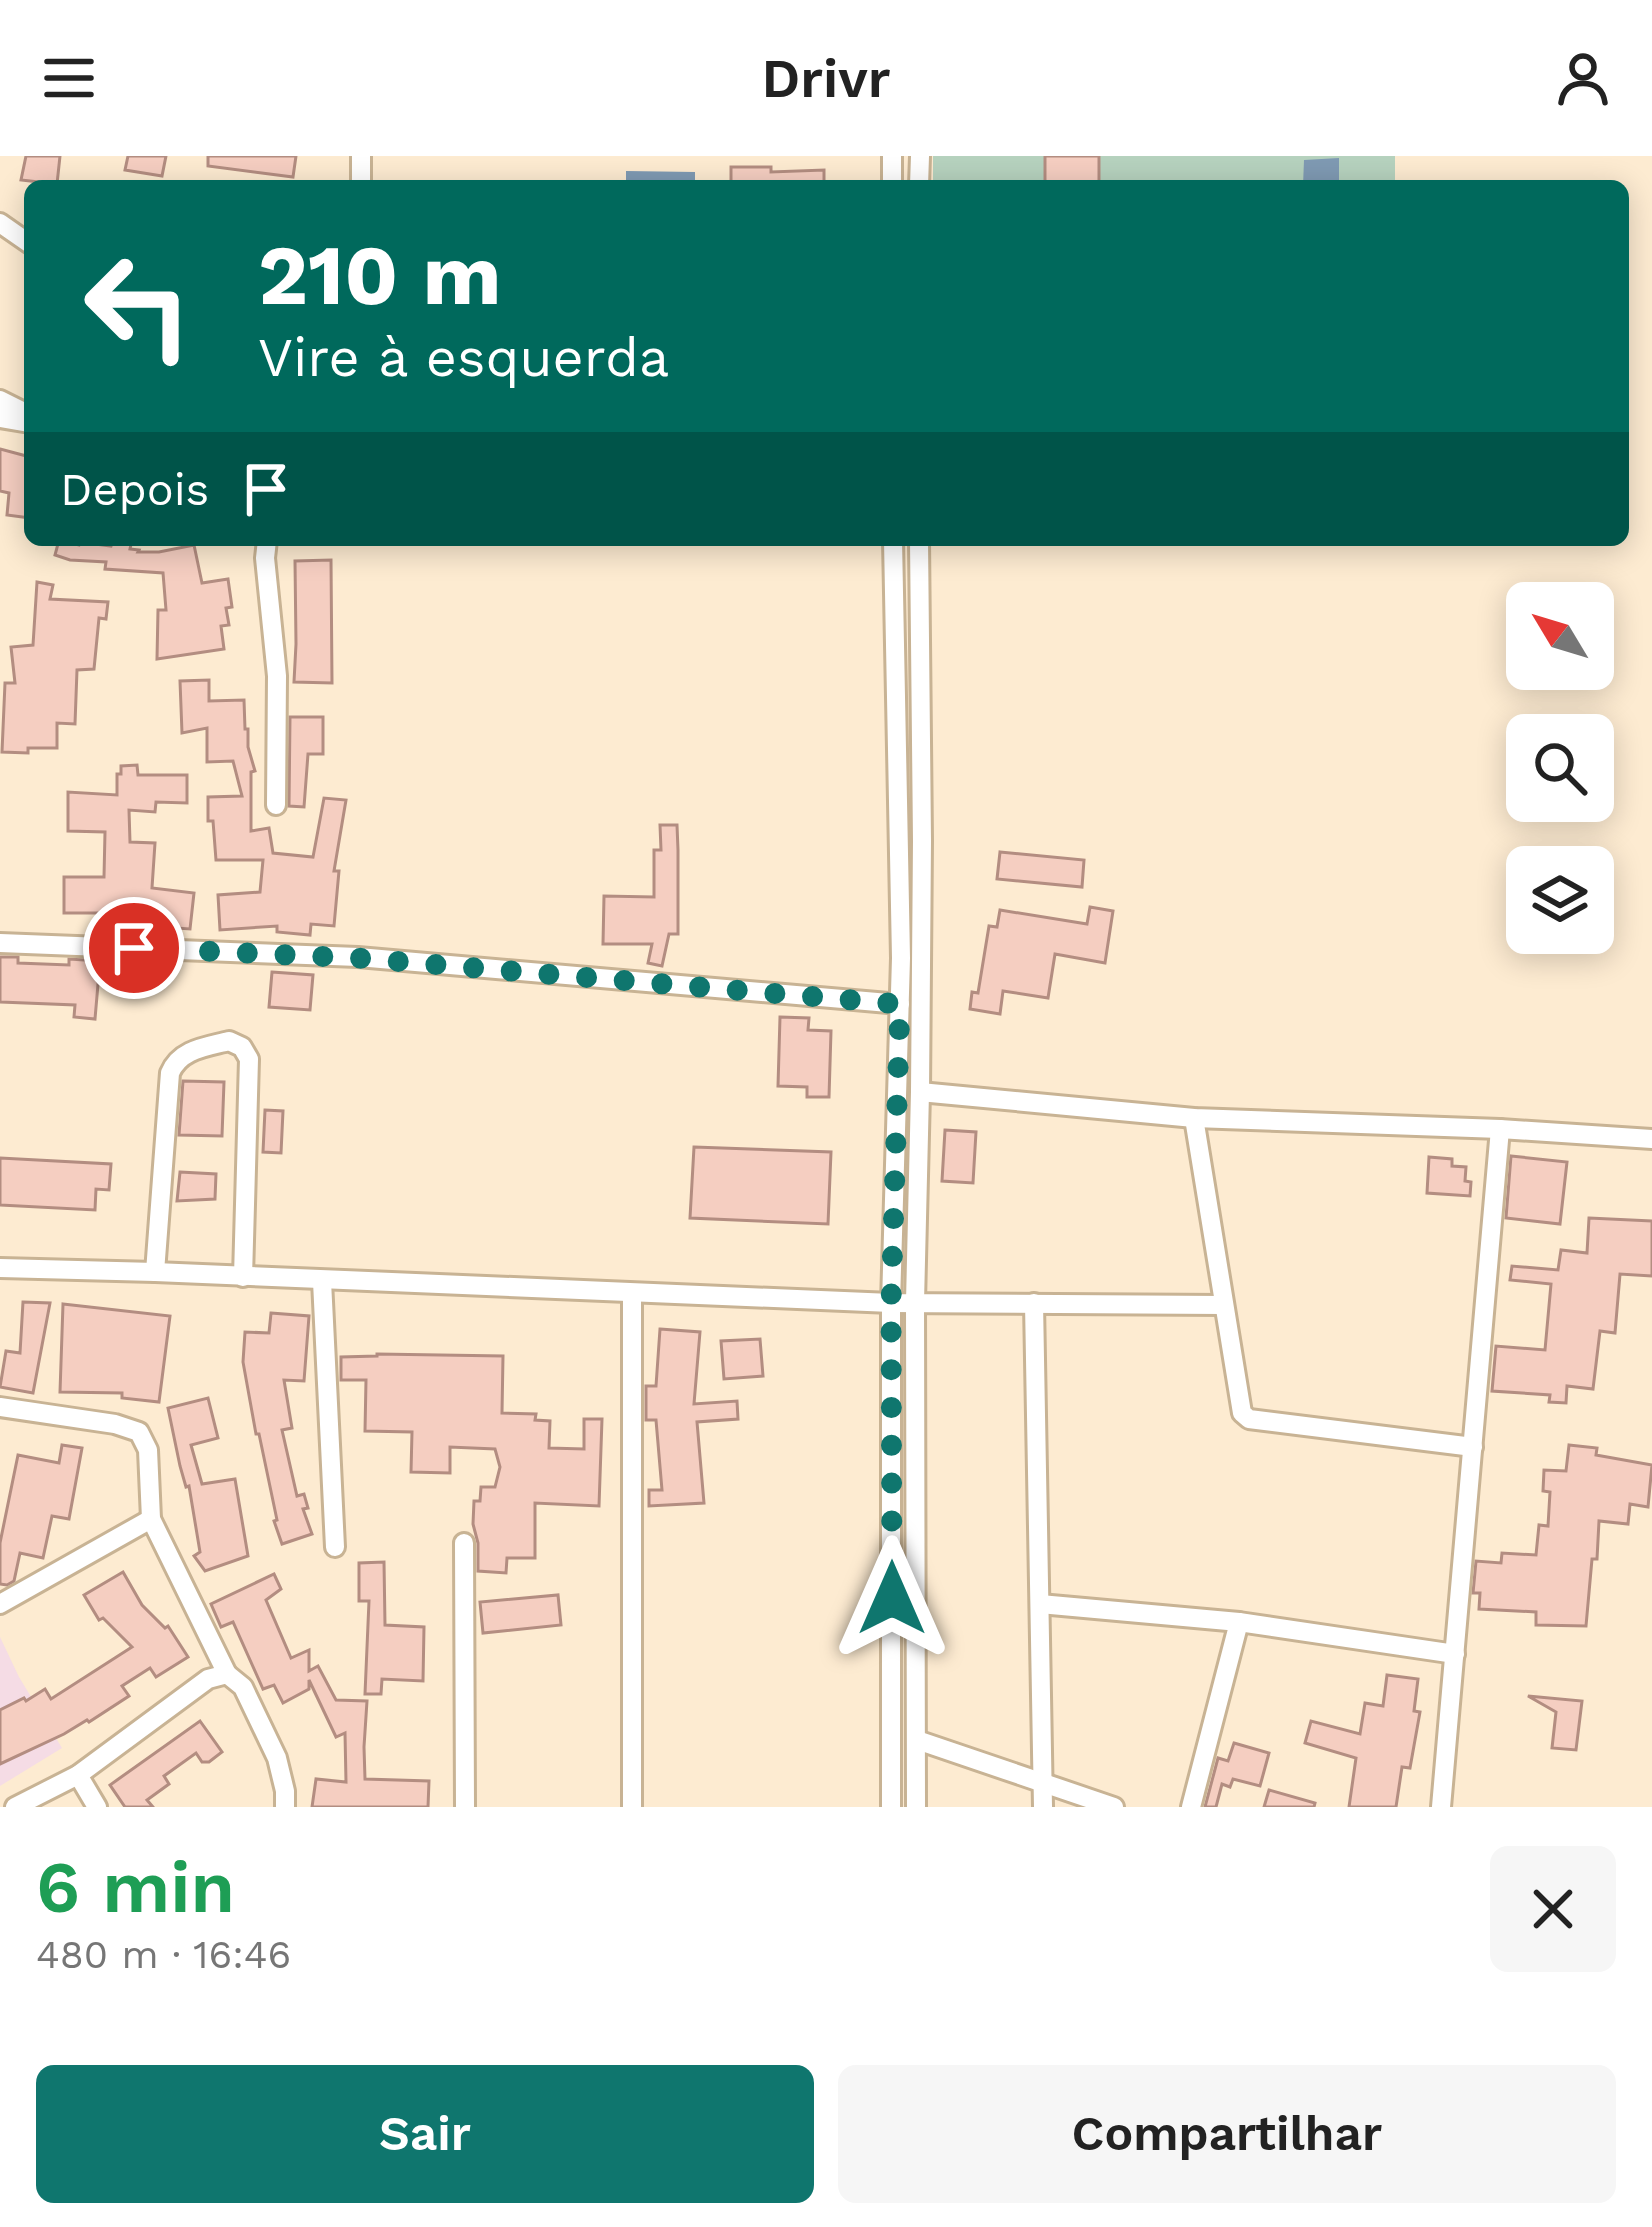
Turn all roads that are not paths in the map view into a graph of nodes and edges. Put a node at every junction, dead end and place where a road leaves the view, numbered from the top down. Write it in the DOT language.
graph roads {
  1 [pos="267,546"];
  2 [pos="893,546"];
  3 [pos="919,546"];
  4 [pos="276,805"];
  5 [pos="0,943"];
  6 [pos="900,1004"];
  7 [pos="920,1092"];
  8 [pos="1194,1118"];
  9 [pos="1500,1130"];
  10 [pos="1652,1139"];
  11 [pos="0,1268"];
  12 [pos="154,1272"];
  13 [pos="244,1277"];
  14 [pos="322,1280"];
  15 [pos="632,1294"];
  16 [pos="915,1301"];
  17 [pos="891,1303"];
  18 [pos="1034,1303"];
  19 [pos="1224,1305"];
  20 [pos="0,1407"];
  21 [pos="1473,1447"];
  22 [pos="151,1519"];
  23 [pos="464,1544"];
  24 [pos="335,1547"];
  25 [pos="0,1604"];
  26 [pos="1040,1604"];
  27 [pos="1239,1622"];
  28 [pos="1455,1654"];
  29 [pos="226,1674"];
  30 [pos="917,1740"];
  31 [pos="78,1775"];
  32 [pos="1043,1784"];
  33 [pos="15,1807"];
  34 [pos="97,1807"];
  35 [pos="285,1807"];
  36 [pos="465,1807"];
  37 [pos="632,1807"];
  38 [pos="891,1807"];
  39 [pos="916,1807"];
  40 [pos="1043,1807"];
  41 [pos="1114,1807"];
  42 [pos="1191,1807"];
  43 [pos="1442,1807"];
  1 -- 4 [label="street"];
  2 -- 6 [label="street"];
  3 -- 7 [label="street"];
  5 -- 6 [label="street"];
  6 -- 17 [label="street"];
  7 -- 8 [label="street"];
  7 -- 16 [label="street"];
  8 -- 9 [label="street"];
  8 -- 19 [label="street"];
  9 -- 10 [label="street"];
  9 -- 21 [label="street"];
  11 -- 12 [label="street"];
  12 -- 13 [label="street"];
  12 -- 13 [label="street"];
  13 -- 14 [label="street"];
  14 -- 15 [label="street"];
  14 -- 24 [label="street"];
  15 -- 17 [label="street"];
  15 -- 37 [label="street"];
  16 -- 17 [label="street"];
  16 -- 18 [label="street"];
  16 -- 30 [label="street"];
  17 -- 38 [label="street"];
  18 -- 19 [label="street"];
  18 -- 26 [label="street"];
  19 -- 21 [label="street"];
  20 -- 22 [label="street"];
  21 -- 28 [label="street"];
  22 -- 25 [label="street"];
  22 -- 29 [label="street"];
  23 -- 36 [label="street"];
  26 -- 27 [label="street"];
  26 -- 32 [label="street"];
  27 -- 28 [label="street"];
  27 -- 42 [label="street"];
  28 -- 43 [label="street"];
  29 -- 31 [label="street"];
  29 -- 35 [label="street"];
  30 -- 32 [label="street"];
  30 -- 39 [label="street"];
  31 -- 33 [label="street"];
  31 -- 34 [label="street"];
  32 -- 40 [label="street"];
  32 -- 41 [label="street"];
}
